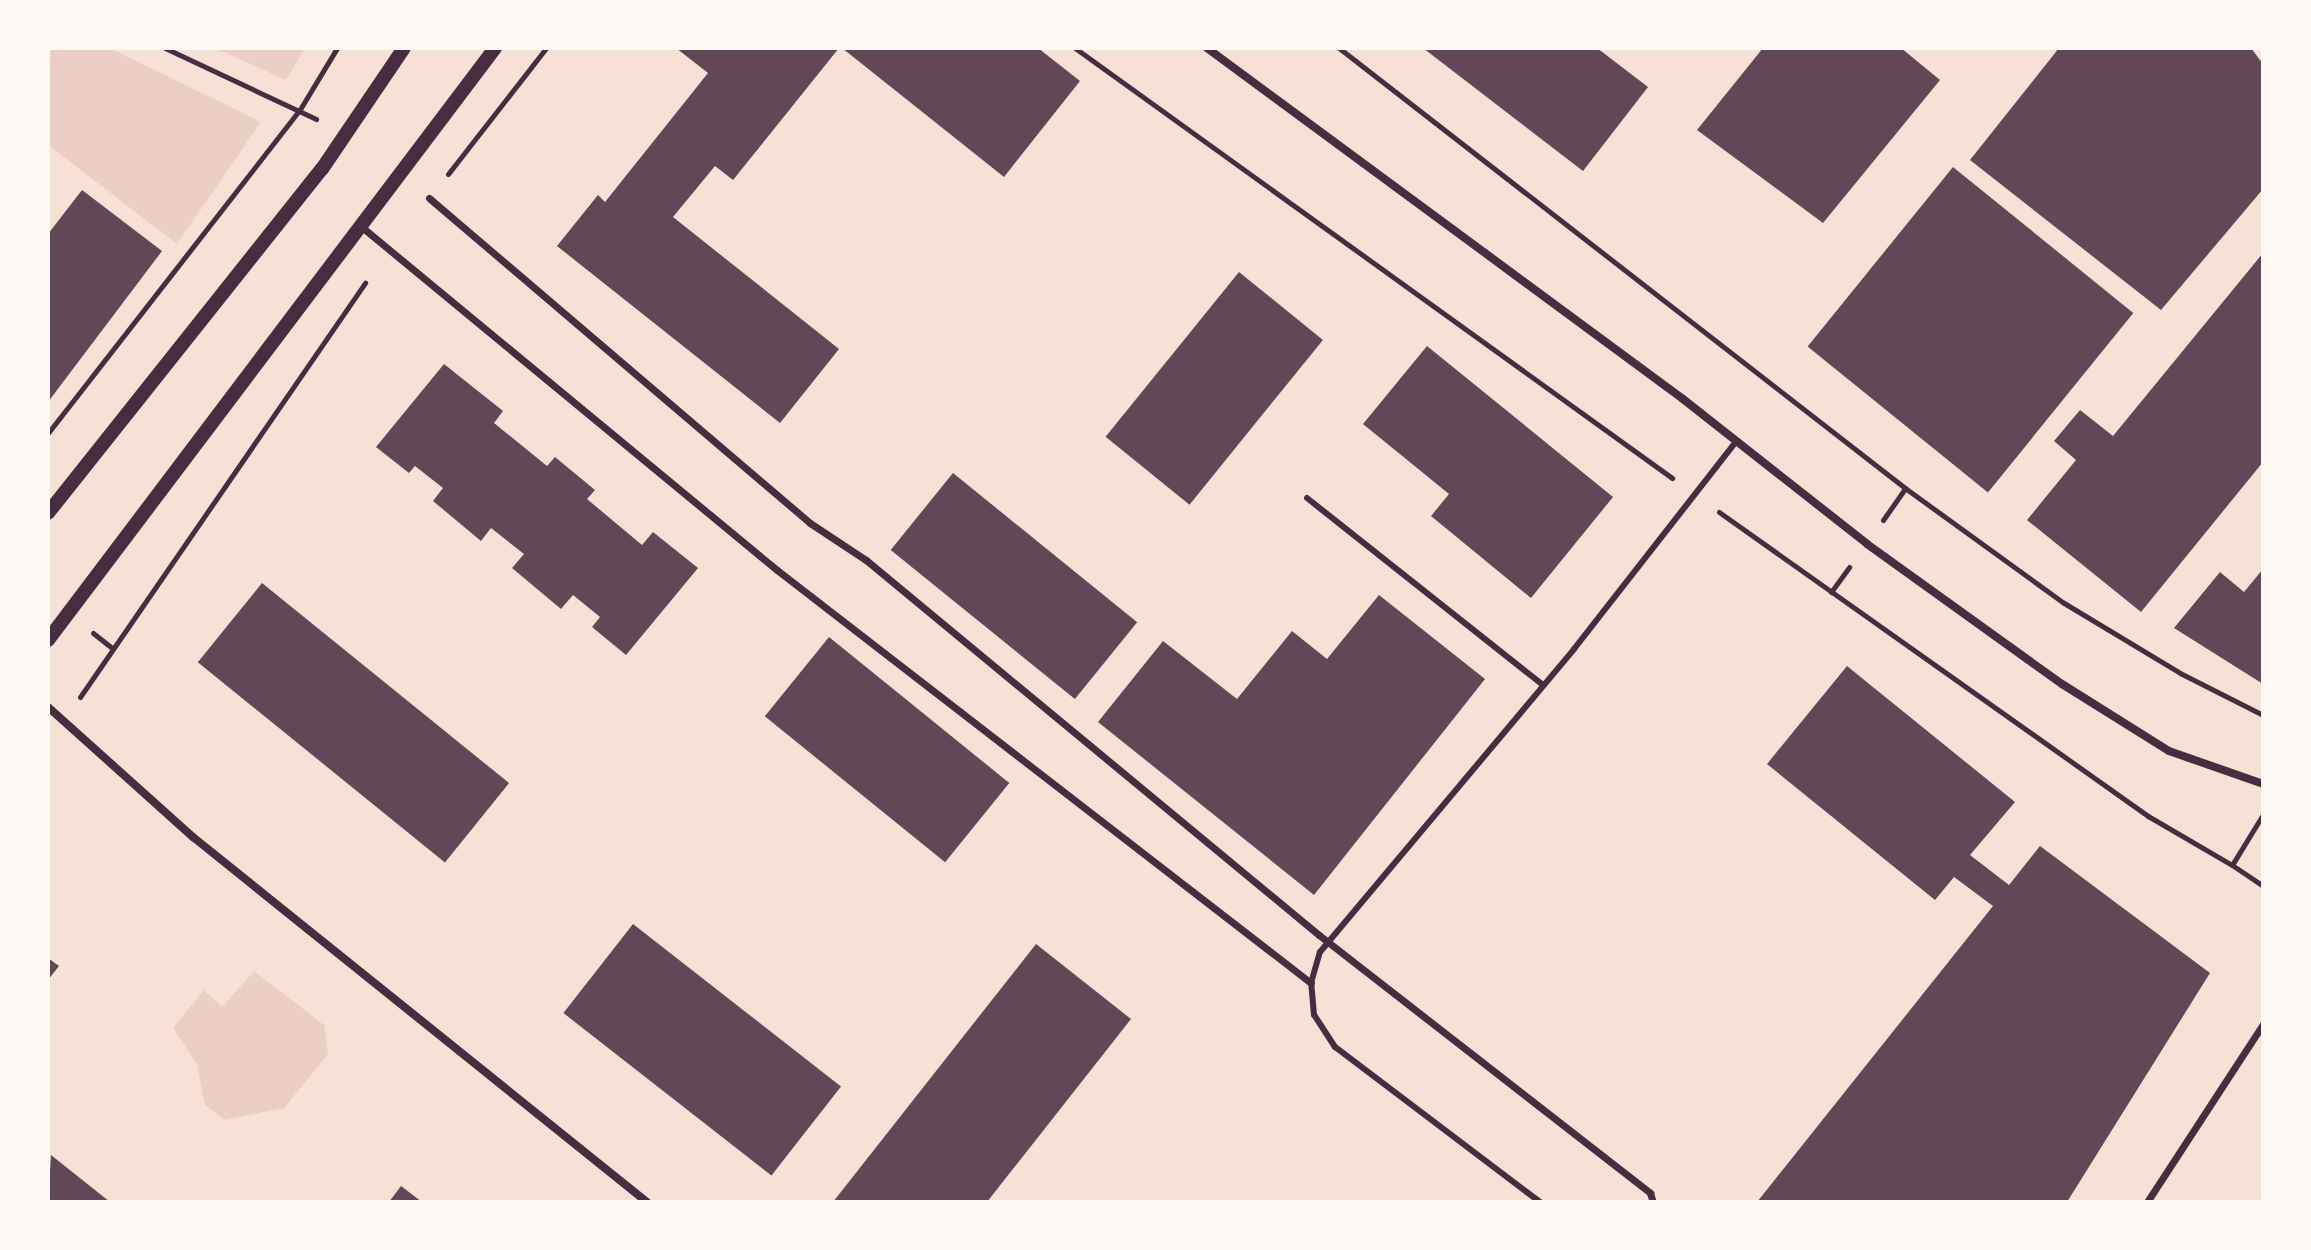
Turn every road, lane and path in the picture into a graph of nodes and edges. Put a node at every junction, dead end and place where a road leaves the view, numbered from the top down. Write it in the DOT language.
graph roads {
  1 [pos="165,48"];
  2 [pos="337,48"];
  3 [pos="404,48"];
  4 [pos="495,48"];
  5 [pos="546,48"];
  6 [pos="1075,48"];
  7 [pos="1207,48"];
  8 [pos="1339,48"];
  9 [pos="1083,50"];
  10 [pos="299,111"];
  11 [pos="429,198"];
  12 [pos="363,228"];
  13 [pos="390,248"];
  14 [pos="48,433"];
  15 [pos="1734,444"];
  16 [pos="1695,494"];
  17 [pos="1307,498"];
  18 [pos="48,513"];
  19 [pos="48,640"];
  20 [pos="1543,685"];
  21 [pos="48,707"];
  22 [pos="2263,715"];
  23 [pos="65,722"];
  24 [pos="2263,784"];
  25 [pos="2263,815"];
  26 [pos="2232,865"];
  27 [pos="2263,886"];
  28 [pos="1328,942"];
  29 [pos="1311,983"];
  30 [pos="2263,1024"];
  31 [pos="647,1202"];
  32 [pos="1540,1202"];
  33 [pos="1653,1202"];
  34 [pos="2147,1202"];
  1 -- 10 [label="path"];
  2 -- 10 [label="path"];
  3 -- 18 [label="street"];
  4 -- 12 [label="street"];
  5 -- 11 [label="path"];
  6 -- 9 [label="path"];
  7 -- 15 [label="street"];
  8 -- 22 [label="path"];
  9 -- 16 [label="path"];
  10 -- 14 [label="path"];
  11 -- 28 [label="street"];
  12 -- 13 [label="street"];
  12 -- 19 [label="street"];
  13 -- 23 [label="path"];
  13 -- 29 [label="street"];
  15 -- 16 [label="lane"];
  15 -- 24 [label="street"];
  16 -- 20 [label="lane"];
  16 -- 26 [label="path"];
  17 -- 20 [label="lane"];
  20 -- 28 [label="lane"];
  21 -- 23 [label="street"];
  23 -- 31 [label="street"];
  25 -- 26 [label="path"];
  26 -- 27 [label="path"];
  28 -- 29 [label="lane"];
  28 -- 33 [label="street"];
  29 -- 32 [label="lane"];
  30 -- 34 [label="street"];
}
